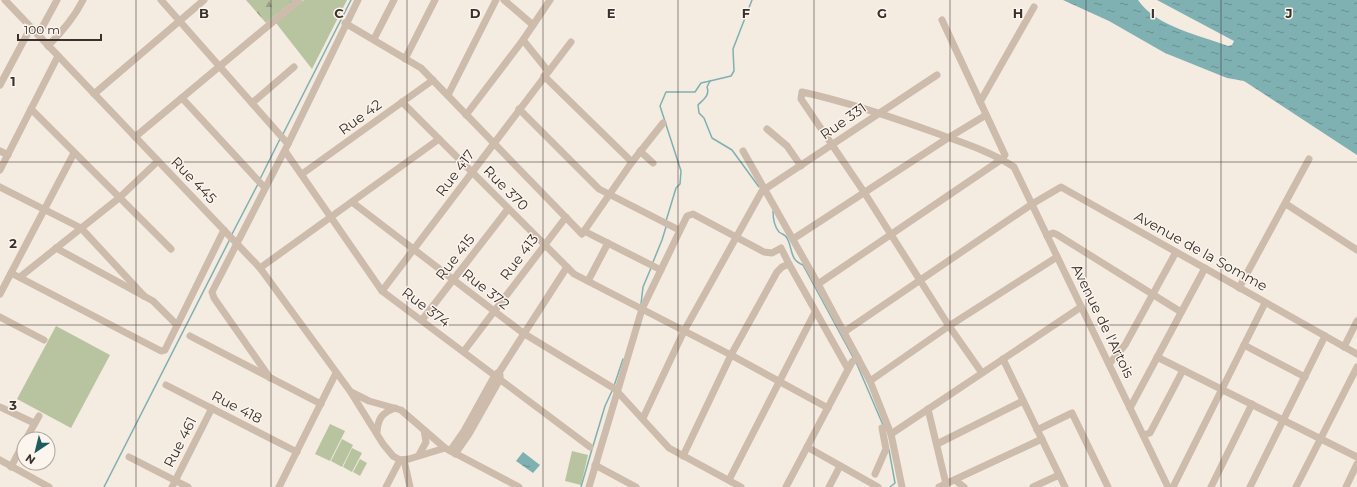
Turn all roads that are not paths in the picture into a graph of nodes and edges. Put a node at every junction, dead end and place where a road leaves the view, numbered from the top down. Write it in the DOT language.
graph roads {
  1 [pos="5,0"];
  2 [pos="58,0"];
  3 [pos="83,0"];
  4 [pos="161,0"];
  5 [pos="204,0"];
  6 [pos="299,0"];
  7 [pos="358,0"];
  8 [pos="394,0"];
  9 [pos="435,0"];
  10 [pos="496,0"];
  11 [pos="504,0"];
  12 [pos="550,0"];
  13 [pos="13,3"];
  14 [pos="1034,7"];
  15 [pos="942,20"];
  16 [pos="179,21"];
  17 [pos="345,23"];
  18 [pos="533,25"];
  19 [pos="31,27"];
  20 [pos="38,35"];
  21 [pos="374,39"];
  22 [pos="523,40"];
  23 [pos="571,42"];
  24 [pos="48,46"];
  25 [pos="58,56"];
  26 [pos="405,59"];
  27 [pos="219,66"];
  28 [pos="294,67"];
  29 [pos="546,73"];
  30 [pos="937,75"];
  31 [pos="433,80"];
  32 [pos="0,85"];
  33 [pos="94,94"];
  34 [pos="448,95"];
  35 [pos="182,98"];
  36 [pos="402,102"];
  37 [pos="980,102"];
  38 [pos="252,103"];
  39 [pos="31,109"];
  40 [pos="519,109"];
  41 [pos="878,112"];
  42 [pos="466,114"];
  43 [pos="986,115"];
  44 [pos="663,123"];
  45 [pos="767,129"];
  46 [pos="135,137"];
  47 [pos="948,138"];
  48 [pos="439,139"];
  49 [pos="494,143"];
  50 [pos="832,145"];
  51 [pos="286,148"];
  52 [pos="0,151"];
  53 [pos="640,151"];
  54 [pos="743,151"];
  55 [pos="74,153"];
  56 [pos="8,155"];
  57 [pos="1002,159"];
  58 [pos="1309,160"];
  59 [pos="158,161"];
  60 [pos="632,162"];
  61 [pos="653,163"];
  62 [pos="801,166"];
  63 [pos="0,170"];
  64 [pos="472,172"];
  65 [pos="302,174"];
  66 [pos="0,186"];
  67 [pos="265,188"];
  68 [pos="762,192"];
  69 [pos="864,192"];
  70 [pos="609,194"];
  71 [pos="119,198"];
  72 [pos="352,202"];
  73 [pos="1032,204"];
  74 [pos="1286,204"];
  75 [pos="508,208"];
  76 [pos="44,210"];
  77 [pos="331,217"];
  78 [pos="566,217"];
  79 [pos="81,228"];
  80 [pos="679,230"];
  81 [pos="225,231"];
  82 [pos="584,231"];
  83 [pos="892,235"];
  84 [pos="735,236"];
  85 [pos="1047,236"];
  86 [pos="793,240"];
  87 [pos="235,242"];
  88 [pos="608,243"];
  89 [pos="545,245"];
  90 [pos="56,248"];
  91 [pos="781,248"];
  92 [pos="414,249"];
  93 [pos="171,250"];
  94 [pos="1357,250"];
  95 [pos="1176,252"];
  96 [pos="1057,257"];
  97 [pos="789,264"];
  98 [pos="567,267"];
  99 [pos="260,268"];
  100 [pos="1205,268"];
  101 [pos="661,270"];
  102 [pos="11,273"];
  103 [pos="20,277"];
  104 [pos="454,280"];
  105 [pos="920,280"];
  106 [pos="588,281"];
  107 [pos="2,284"];
  108 [pos="818,284"];
  109 [pos="1239,288"];
  110 [pos="382,291"];
  111 [pos="0,294"];
  112 [pos="1153,295"];
  113 [pos="144,296"];
  114 [pos="1265,303"];
  115 [pos="1081,307"];
  116 [pos="642,309"];
  117 [pos="494,311"];
  118 [pos="815,312"];
  119 [pos="1181,312"];
  120 [pos="0,316"];
  121 [pos="422,320"];
  122 [pos="1357,321"];
  123 [pos="177,325"];
  124 [pos="949,326"];
  125 [pos="684,331"];
  126 [pos="844,332"];
  127 [pos="523,333"];
  128 [pos="190,336"];
  129 [pos="1325,336"];
  130 [pos="44,340"];
  131 [pos="1244,345"];
  132 [pos="1344,347"];
  133 [pos="464,351"];
  134 [pos="1357,354"];
  135 [pos="731,355"];
  136 [pos="1157,357"];
  137 [pos="1003,359"];
  138 [pos="855,360"];
  139 [pos="1109,364"];
  140 [pos="1357,367"];
  141 [pos="848,369"];
  142 [pos="1183,370"];
  143 [pos="336,372"];
  144 [pos="982,373"];
  145 [pos="498,375"];
  146 [pos="1305,377"];
  147 [pos="270,378"];
  148 [pos="779,381"];
  149 [pos="870,381"];
  150 [pos="166,385"];
  151 [pos="615,389"];
  152 [pos="1222,390"];
  153 [pos="350,391"];
  154 [pos="1023,400"];
  155 [pos="321,404"];
  156 [pos="1252,404"];
  157 [pos="0,407"];
  158 [pos="212,408"];
  159 [pos="395,408"];
  160 [pos="828,408"];
  161 [pos="1130,408"];
  162 [pos="928,409"];
  163 [pos="39,416"];
  164 [pos="643,418"];
  165 [pos="1282,420"];
  166 [pos="34,423"];
  167 [pos="423,428"];
  168 [pos="882,428"];
  169 [pos="1037,430"];
  170 [pos="30,431"];
  171 [pos="377,432"];
  172 [pos="891,434"];
  173 [pos="1143,435"];
  174 [pos="1320,438"];
  175 [pos="1042,439"];
  176 [pos="937,444"];
  177 [pos="590,447"];
  178 [pos="807,447"];
  179 [pos="890,448"];
  180 [pos="450,451"];
  181 [pos="297,452"];
  182 [pos="419,455"];
  183 [pos="683,456"];
  184 [pos="16,457"];
  185 [pos="129,457"];
  186 [pos="1357,457"];
  187 [pos="0,460"];
  188 [pos="402,460"];
  189 [pos="1357,464"];
  190 [pos="595,465"];
  191 [pos="840,466"];
  192 [pos="11,467"];
  193 [pos="875,474"];
  194 [pos="1059,475"];
  195 [pos="728,480"];
  196 [pos="955,480"];
  197 [pos="174,484"];
  198 [pos="504,484"];
  199 [pos="942,485"];
  200 [pos="739,486"];
  201 [pos="49,487"];
  202 [pos="188,487"];
  203 [pos="279,487"];
  204 [pos="386,487"];
  205 [pos="410,487"];
  206 [pos="519,487"];
  207 [pos="589,487"];
  208 [pos="636,487"];
  209 [pos="786,487"];
  210 [pos="829,487"];
  211 [pos="878,487"];
  212 [pos="902,487"];
  213 [pos="964,487"];
  214 [pos="1033,487"];
  215 [pos="1065,487"];
  216 [pos="1108,487"];
  217 [pos="1168,487"];
  218 [pos="1173,487"];
  219 [pos="1211,487"];
  220 [pos="1250,487"];
  221 [pos="1296,487"];
  222 [pos="1346,487"];
  1 -- 13 [label="street, Rue 445"];
  2 -- 20 [label="street"];
  3 -- 24 [label="street"];
  4 -- 16 [label="street, Rue 374"];
  5 -- 16 [label="street"];
  6 -- 27 [label="street"];
  7 -- 17 [label="street"];
  8 -- 21 [label="street"];
  9 -- 26 [label="street"];
  10 -- 34 [label="street"];
  11 -- 18 [label="street"];
  12 -- 18 [label="street"];
  13 -- 19 [label="street, Rue 445"];
  14 -- 37 [label="street"];
  15 -- 37 [label="street"];
  16 -- 27 [label="street, Rue 374"];
  16 -- 33 [label="street"];
  17 -- 21 [label="street"];
  17 -- 51 [label="street"];
  18 -- 22 [label="street"];
  19 -- 20 [label="street, Rue 445"];
  19 -- 32 [label="street"];
  20 -- 24 [label="street, Rue 445"];
  21 -- 26 [label="street"];
  22 -- 29 [label="street"];
  22 -- 42 [label="street"];
  23 -- 29 [label="street, Rue 417"];
  24 -- 25 [label="street, Rue 445"];
  25 -- 33 [label="street, Rue 445"];
  25 -- 39 [label="street"];
  26 -- 31 [label="street"];
  27 -- 35 [label="street"];
  27 -- 38 [label="street, Rue 374"];
  28 -- 38 [label="street"];
  29 -- 40 [label="street, Rue 417"];
  29 -- 60 [label="street"];
  30 -- 41 [label="street, Rue 331"];
  31 -- 34 [label="street"];
  31 -- 36 [label="street, Rue 42"];
  33 -- 46 [label="street, Rue 445"];
  34 -- 42 [label="street"];
  35 -- 46 [label="street"];
  35 -- 67 [label="street"];
  36 -- 48 [label="street, Rue 370"];
  36 -- 65 [label="street, Rue 42"];
  37 -- 43 [label="street"];
  38 -- 51 [label="street, Rue 374"];
  39 -- 55 [label="street"];
  39 -- 56 [label="street"];
  40 -- 49 [label="street, Rue 417"];
  40 -- 70 [label="street"];
  41 -- 47 [label="street"];
  41 -- 50 [label="street, Rue 331"];
  41 -- 50 [label="street"];
  42 -- 49 [label="street"];
  43 -- 47 [label="street"];
  43 -- 57 [label="street"];
  44 -- 53 [label="street"];
  45 -- 62 [label="street"];
  46 -- 59 [label="street, Rue 445"];
  47 -- 57 [label="street"];
  47 -- 69 [label="street"];
  48 -- 64 [label="street, Rue 370"];
  48 -- 72 [label="street"];
  49 -- 64 [label="street, Rue 417"];
  49 -- 78 [label="street"];
  50 -- 62 [label="street, Rue 331"];
  50 -- 69 [label="street"];
  51 -- 65 [label="street, Rue 374"];
  51 -- 67 [label="street"];
  52 -- 56 [label="street"];
  53 -- 60 [label="street"];
  53 -- 61 [label="street"];
  54 -- 68 [label="street"];
  55 -- 71 [label="street"];
  55 -- 76 [label="street"];
  56 -- 63 [label="street"];
  57 -- 73 [label="street, Avenue de l'Artois"];
  57 -- 83 [label="street"];
  58 -- 74 [label="street"];
  59 -- 71 [label="street"];
  59 -- 81 [label="street, Rue 445"];
  60 -- 70 [label="street"];
  62 -- 68 [label="street, Rue 331"];
  64 -- 75 [label="street, Rue 370"];
  64 -- 92 [label="street, Rue 417"];
  65 -- 77 [label="street, Rue 374"];
  66 -- 76 [label="street"];
  67 -- 87 [label="street"];
  68 -- 84 [label="street"];
  68 -- 86 [label="street"];
  69 -- 83 [label="street"];
  69 -- 86 [label="street"];
  70 -- 80 [label="street"];
  70 -- 82 [label="street"];
  71 -- 79 [label="street"];
  71 -- 93 [label="street"];
  72 -- 77 [label="street"];
  72 -- 92 [label="street, Rue 372"];
  73 -- 85 [label="street, Avenue de l'Artois"];
  73 -- 95 [label="street, Avenue de la Somme"];
  73 -- 105 [label="street"];
  74 -- 94 [label="street"];
  74 -- 109 [label="street"];
  75 -- 89 [label="street, Rue 370"];
  75 -- 104 [label="street, Rue 415"];
  76 -- 79 [label="street"];
  76 -- 102 [label="street"];
  77 -- 99 [label="street"];
  77 -- 110 [label="street, Rue 374"];
  78 -- 82 [label="street"];
  78 -- 89 [label="street, Rue 413"];
  79 -- 90 [label="street"];
  79 -- 113 [label="street"];
  80 -- 84 [label="street"];
  80 -- 101 [label="street"];
  81 -- 87 [label="street, Rue 445"];
  81 -- 123 [label="street"];
  82 -- 88 [label="street"];
  83 -- 105 [label="street"];
  83 -- 108 [label="street"];
  84 -- 91 [label="street"];
  84 -- 125 [label="street"];
  85 -- 96 [label="street, Avenue de l'Artois"];
  85 -- 112 [label="street"];
  86 -- 91 [label="street"];
  86 -- 108 [label="street"];
  87 -- 99 [label="street, Rue 445"];
  87 -- 147 [label="street"];
  88 -- 101 [label="street"];
  88 -- 106 [label="street"];
  89 -- 98 [label="street, Rue 370"];
  89 -- 117 [label="street, Rue 413"];
  90 -- 103 [label="street"];
  90 -- 113 [label="street"];
  91 -- 97 [label="street"];
  92 -- 104 [label="street, Rue 372"];
  92 -- 110 [label="street, Rue 417"];
  95 -- 100 [label="street, Avenue de la Somme"];
  95 -- 112 [label="street"];
  96 -- 115 [label="street, Avenue de l'Artois"];
  96 -- 124 [label="street"];
  97 -- 118 [label="street"];
  97 -- 135 [label="street"];
  98 -- 106 [label="street, Rue 370"];
  98 -- 127 [label="street"];
  99 -- 143 [label="street, Rue 445"];
  100 -- 109 [label="street, Avenue de la Somme"];
  100 -- 119 [label="street"];
  101 -- 116 [label="street"];
  102 -- 103 [label="street"];
  102 -- 107 [label="street"];
  103 -- 123 [label="street"];
  104 -- 117 [label="street, Rue 372"];
  104 -- 121 [label="street, Rue 415"];
  105 -- 124 [label="street"];
  105 -- 126 [label="street"];
  106 -- 116 [label="street, Rue 370"];
  107 -- 111 [label="street"];
  108 -- 126 [label="street"];
  109 -- 114 [label="street, Avenue de la Somme"];
  110 -- 121 [label="street, Rue 374"];
  112 -- 119 [label="street"];
  112 -- 139 [label="street"];
  113 -- 123 [label="street"];
  114 -- 129 [label="street, Avenue de la Somme"];
  114 -- 131 [label="street"];
  115 -- 137 [label="street"];
  115 -- 139 [label="street, Avenue de l'Artois"];
  116 -- 125 [label="street, Rue 370"];
  116 -- 151 [label="street"];
  117 -- 127 [label="street, Rue 372"];
  117 -- 133 [label="street, Rue 413"];
  118 -- 141 [label="street"];
  118 -- 148 [label="street"];
  119 -- 136 [label="street"];
  120 -- 130 [label="street"];
  121 -- 133 [label="street, Rue 374"];
  122 -- 132 [label="street"];
  124 -- 144 [label="street"];
  124 -- 149 [label="street"];
  125 -- 135 [label="street, Rue 370"];
  125 -- 164 [label="street"];
  126 -- 138 [label="street"];
  127 -- 145 [label="street"];
  127 -- 151 [label="street, Rue 372"];
  128 -- 147 [label="street"];
  129 -- 132 [label="street, Avenue de la Somme"];
  129 -- 146 [label="street"];
  131 -- 146 [label="street"];
  131 -- 152 [label="street"];
  132 -- 134 [label="street, Avenue de la Somme"];
  133 -- 145 [label="street, Rue 374"];
  135 -- 148 [label="street, Rue 370"];
  135 -- 183 [label="street"];
  136 -- 142 [label="street"];
  136 -- 161 [label="street"];
  137 -- 144 [label="street"];
  137 -- 154 [label="street"];
  138 -- 141 [label="street"];
  138 -- 149 [label="street"];
  139 -- 161 [label="street, Avenue de l'Artois"];
  140 -- 174 [label="street"];
  141 -- 160 [label="street"];
  142 -- 152 [label="street"];
  142 -- 173 [label="street"];
  143 -- 153 [label="street, Rue 445"];
  143 -- 155 [label="street"];
  144 -- 162 [label="street"];
  145 -- 177 [label="street, Rue 374"];
  145 -- 180 [label="street"];
  146 -- 165 [label="street"];
  147 -- 155 [label="street"];
  148 -- 160 [label="street, Rue 370"];
  148 -- 195 [label="street"];
  149 -- 172 [label="street"];
  150 -- 158 [label="street, Rue 418"];
  151 -- 164 [label="street, Rue 372"];
  151 -- 190 [label="street"];
  152 -- 156 [label="street"];
  152 -- 218 [label="street"];
  153 -- 159 [label="street"];
  153 -- 171 [label="street, Rue 445"];
  154 -- 169 [label="street"];
  154 -- 176 [label="street"];
  155 -- 181 [label="street"];
  156 -- 165 [label="street"];
  156 -- 219 [label="street"];
  157 -- 166 [label="street"];
  158 -- 181 [label="street, Rue 418"];
  158 -- 197 [label="street, Rue 461"];
  159 -- 167 [label="street"];
  159 -- 171 [label="street"];
  160 -- 178 [label="street"];
  161 -- 173 [label="street, Avenue de l'Artois"];
  162 -- 172 [label="street"];
  162 -- 176 [label="street"];
  163 -- 166 [label="street"];
  164 -- 183 [label="street, Rue 372"];
  165 -- 174 [label="street"];
  165 -- 220 [label="street"];
  166 -- 170 [label="street"];
  167 -- 180 [label="street"];
  167 -- 182 [label="street"];
  168 -- 179 [label="street"];
  169 -- 175 [label="street"];
  169 -- 216 [label="street"];
  171 -- 188 [label="street"];
  172 -- 179 [label="street"];
  173 -- 217 [label="street, Avenue de l'Artois"];
  174 -- 186 [label="street"];
  174 -- 221 [label="street"];
  175 -- 194 [label="street"];
  175 -- 196 [label="street"];
  176 -- 199 [label="street"];
  178 -- 191 [label="street"];
  178 -- 209 [label="street"];
  179 -- 193 [label="street"];
  179 -- 212 [label="street"];
  180 -- 182 [label="street"];
  180 -- 198 [label="street"];
  181 -- 203 [label="street"];
  182 -- 188 [label="street"];
  183 -- 195 [label="street, Rue 372"];
  184 -- 192 [label="street"];
  185 -- 197 [label="street"];
  187 -- 192 [label="street"];
  188 -- 204 [label="street"];
  188 -- 205 [label="street"];
  189 -- 222 [label="street"];
  190 -- 207 [label="street"];
  190 -- 208 [label="street"];
  191 -- 210 [label="street"];
  191 -- 211 [label="street"];
  192 -- 201 [label="street"];
  194 -- 214 [label="street"];
  194 -- 215 [label="street"];
  195 -- 200 [label="street, Rue 372"];
  196 -- 199 [label="street"];
  196 -- 213 [label="street"];
  197 -- 202 [label="street"];
  198 -- 206 [label="street"];
}
